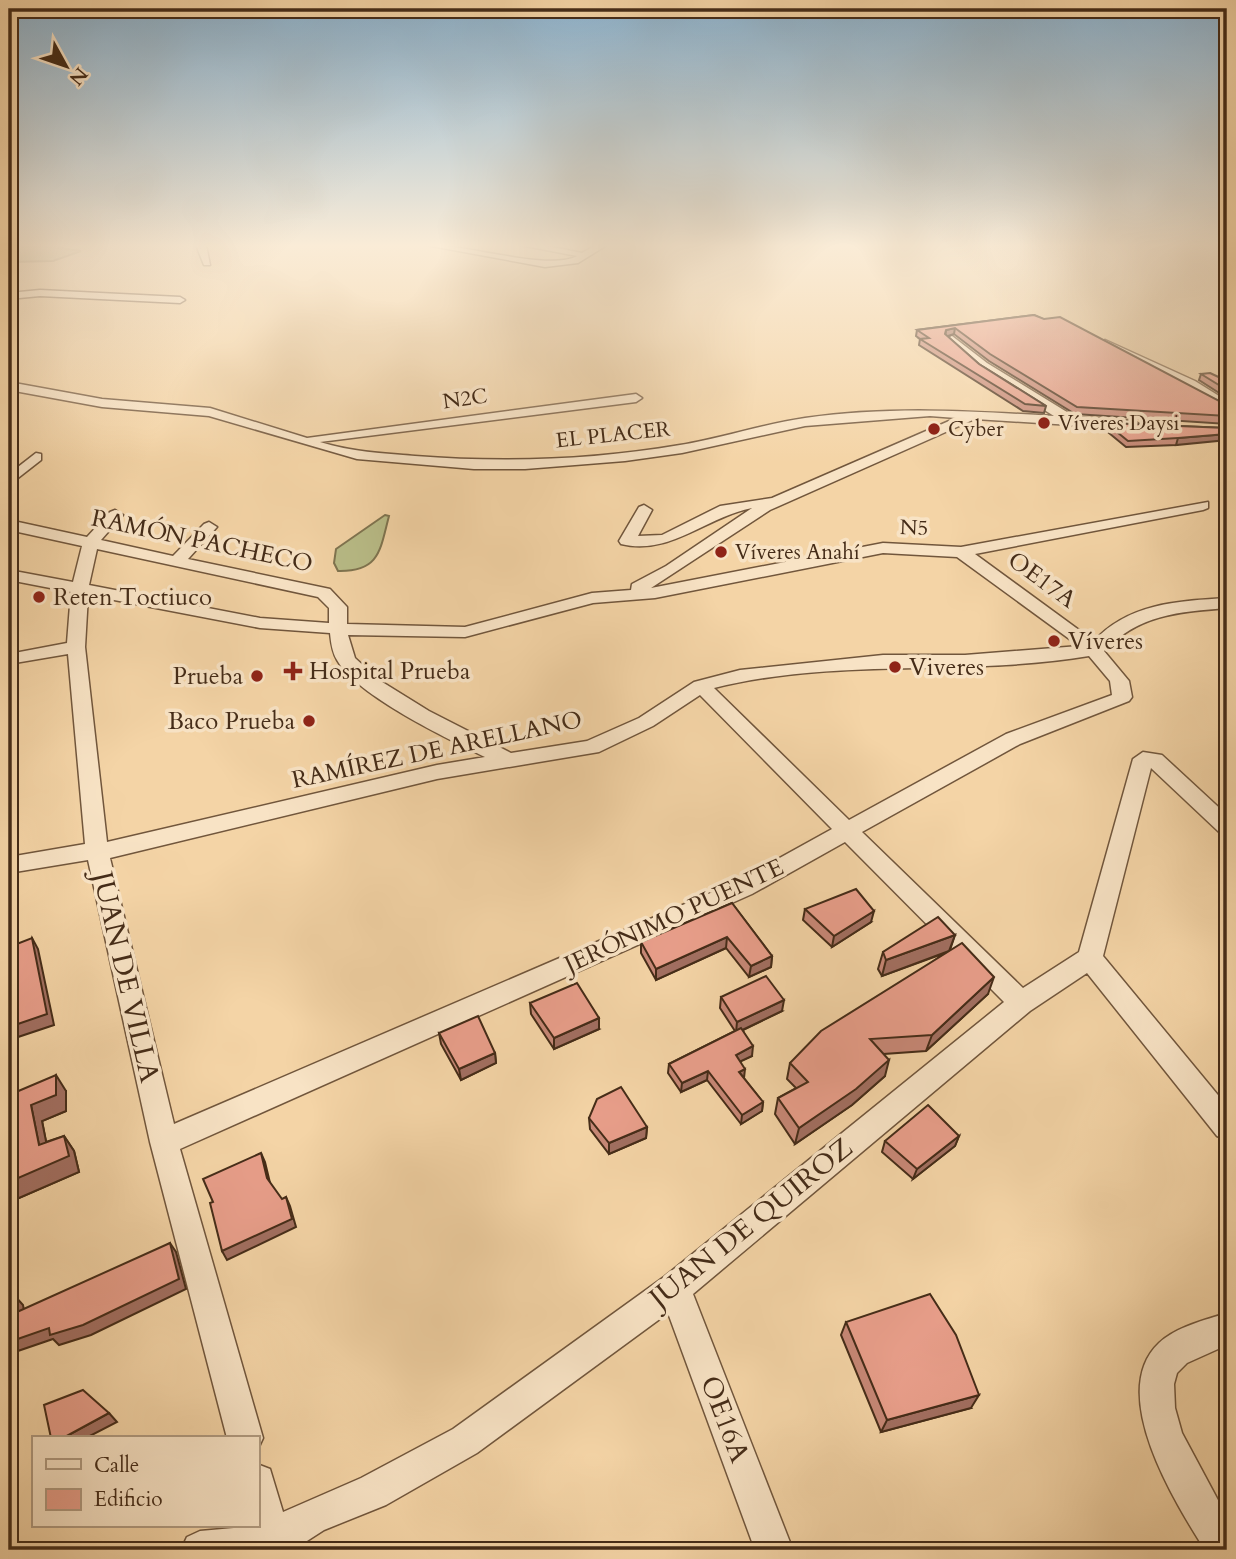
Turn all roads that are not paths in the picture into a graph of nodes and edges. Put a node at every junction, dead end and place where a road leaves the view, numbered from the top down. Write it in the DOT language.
graph roads {
  1 [pos="1089,334"];
  2 [pos="952,339"];
  3 [pos="9,386"];
  4 [pos="636,398"];
  5 [pos="1227,406"];
  6 [pos="974,414"];
  7 [pos="1072,422"];
  8 [pos="1150,426"];
  9 [pos="300,441"];
  10 [pos="36,457"];
  11 [pos="9,481"];
  12 [pos="789,497"];
  13 [pos="1203,505"];
  14 [pos="644,510"];
  15 [pos="115,515"];
  16 [pos="9,525"];
  17 [pos="209,527"];
  18 [pos="91,542"];
  19 [pos="961,552"];
  20 [pos="176,562"];
  21 [pos="9,575"];
  22 [pos="80,587"];
  23 [pos="624,595"];
  24 [pos="1227,603"];
  25 [pos="338,629"];
  26 [pos="76,647"];
  27 [pos="1096,649"];
  28 [pos="9,659"];
  29 [pos="701,686"];
  30 [pos="513,762"];
  31 [pos="1227,827"];
  32 [pos="848,830"];
  33 [pos="97,851"];
  34 [pos="9,865"];
  35 [pos="1090,958"];
  36 [pos="1021,1003"];
  37 [pos="1227,1127"];
  38 [pos="164,1142"];
  39 [pos="675,1288"];
  40 [pos="1227,1329"];
  41 [pos="244,1436"];
  42 [pos="259,1490"];
  43 [pos="273,1545"];
  44 [pos="1227,1549"];
  45 [pos="200,1550"];
  46 [pos="774,1550"];
  1 -- 5 [label="street"];
  2 -- 7 [label="street"];
  3 -- 9 [label="street, EL PLACER"];
  4 -- 9 [label="street, N2C"];
  6 -- 7 [label="street, EL PLACER"];
  6 -- 9 [label="street, EL PLACER"];
  6 -- 12 [label="street"];
  7 -- 8 [label="street, EL PLACER"];
  10 -- 11 [label="street"];
  12 -- 14 [label="street"];
  12 -- 23 [label="street"];
  13 -- 19 [label="street, N5"];
  15 -- 18 [label="street, JUAN DE VILLA"];
  16 -- 18 [label="street, RAMÓN PACHECO"];
  17 -- 20 [label="street"];
  18 -- 20 [label="street, RAMÓN PACHECO"];
  18 -- 22 [label="street, JUAN DE VILLA"];
  19 -- 23 [label="street, N5"];
  19 -- 27 [label="street, OE17A"];
  20 -- 25 [label="street, RAMÓN PACHECO"];
  21 -- 22 [label="street"];
  22 -- 25 [label="street"];
  22 -- 26 [label="street, JUAN DE VILLA"];
  23 -- 25 [label="street"];
  24 -- 27 [label="street"];
  25 -- 30 [label="street, RAMÓN PACHECO"];
  26 -- 28 [label="street"];
  26 -- 33 [label="street, JUAN DE VILLA"];
  27 -- 29 [label="street, RAMÍREZ DE ARELLANO"];
  27 -- 32 [label="street, JERÓNIMO PUENTE"];
  29 -- 30 [label="street, RAMÍREZ DE ARELLANO"];
  29 -- 32 [label="street"];
  30 -- 33 [label="street, RAMÍREZ DE ARELLANO"];
  31 -- 35 [label="street"];
  32 -- 36 [label="street"];
  32 -- 38 [label="street, JERÓNIMO PUENTE"];
  33 -- 34 [label="street, RAMÍREZ DE ARELLANO"];
  33 -- 38 [label="street, JUAN DE VILLA"];
  35 -- 36 [label="street, JUAN DE QUIROZ"];
  35 -- 37 [label="street"];
  36 -- 39 [label="street, JUAN DE QUIROZ"];
  38 -- 41 [label="street, JUAN DE VILLA"];
  39 -- 43 [label="street, JUAN DE QUIROZ"];
  39 -- 46 [label="street, OE16A"];
  40 -- 44 [label="street"];
  42 -- 43 [label="street"];
  43 -- 45 [label="street, JUAN DE QUIROZ"];
}
